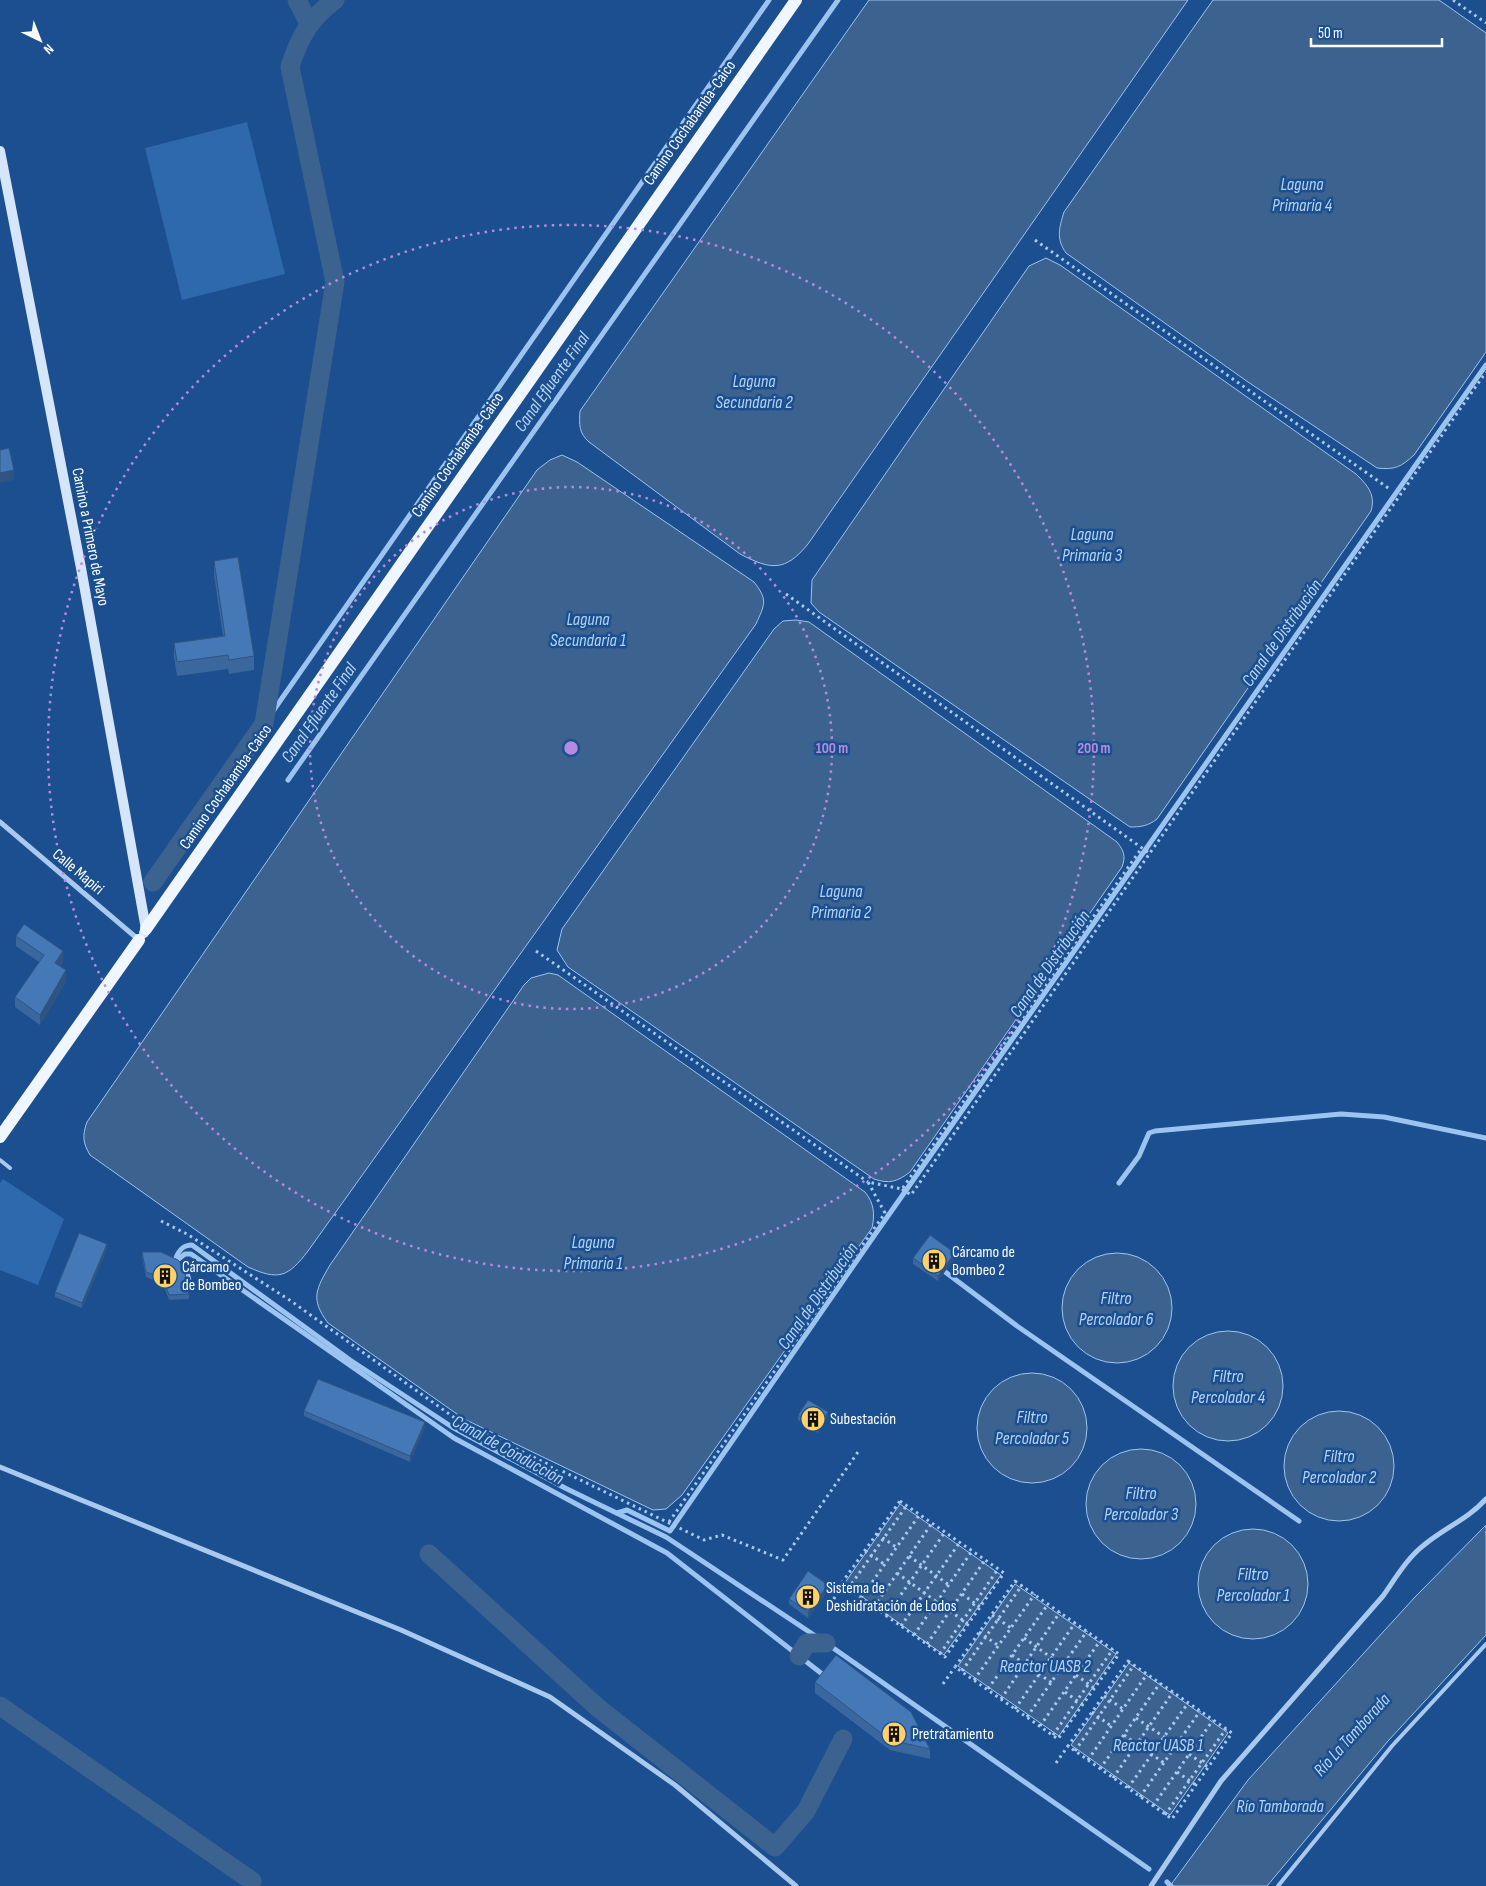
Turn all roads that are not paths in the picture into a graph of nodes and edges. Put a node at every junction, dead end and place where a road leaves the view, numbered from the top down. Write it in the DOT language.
graph roads {
  1 [pos="796,0"];
  2 [pos="0,151"];
  3 [pos="0,822"];
  4 [pos="143,935"];
  5 [pos="0,1137"];
  6 [pos="0,1160"];
  7 [pos="10,1168"];
  8 [pos="0,1467"];
  9 [pos="1486,1499"];
  10 [pos="1486,1644"];
  11 [pos="796,1886"];
  12 [pos="1151,1886"];
  13 [pos="1278,1886"];
  1 -- 4 [label="main road, Camino Cochabamba-Caico"];
  2 -- 4 [label="main road, Camino a Primero de Mayo"];
  3 -- 4 [label="street, Calle Mapiri"];
  4 -- 5 [label="main road, Camino Cochabamba-Caico"];
  6 -- 7 [label="lane"];
  8 -- 11 [label="street"];
  9 -- 12 [label="street"];
  10 -- 13 [label="lane"];
}
